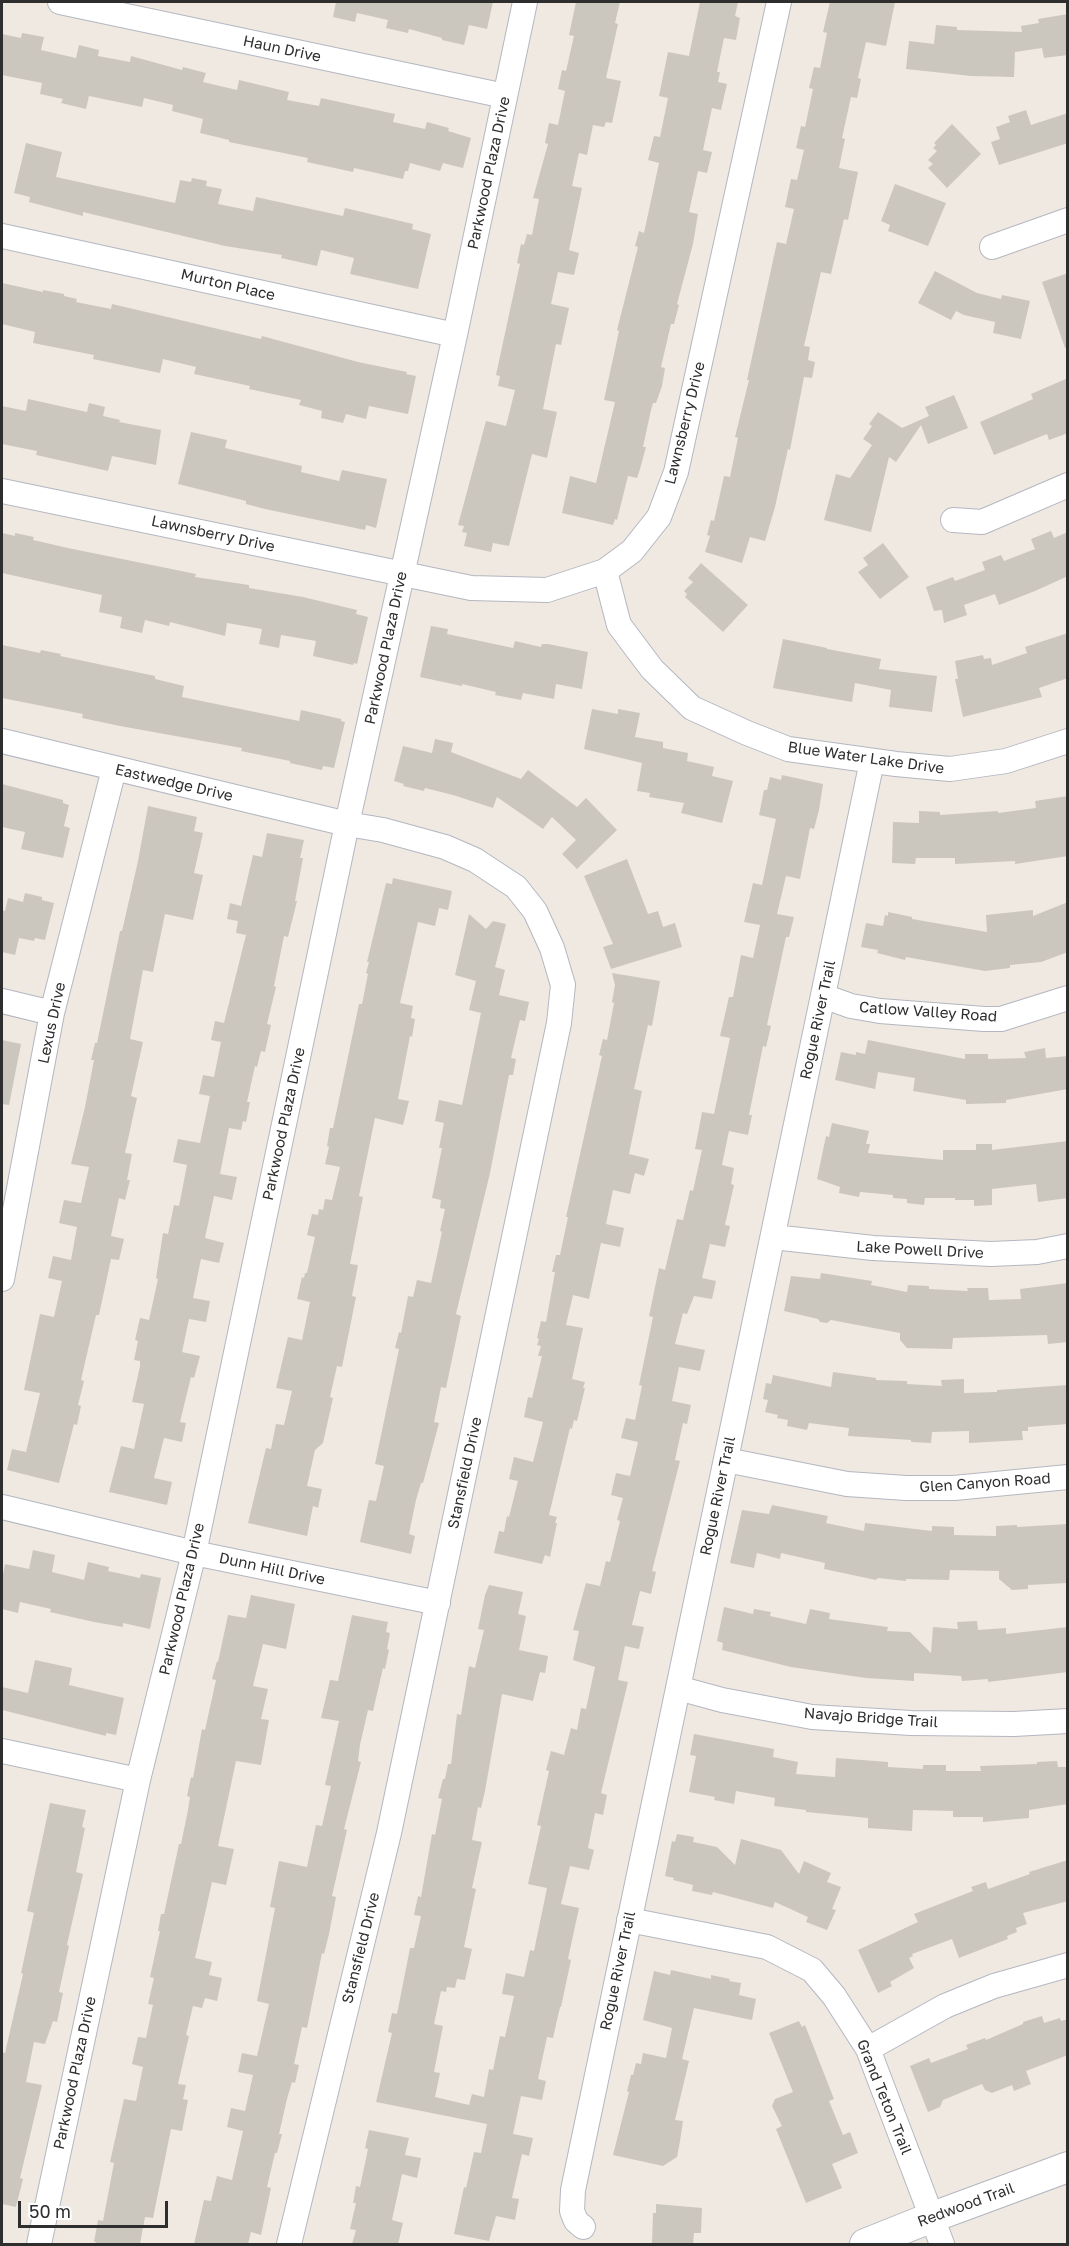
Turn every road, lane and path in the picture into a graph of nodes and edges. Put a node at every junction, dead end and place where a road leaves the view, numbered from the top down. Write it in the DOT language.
graph roads {
  1 [pos="60,2"];
  2 [pos="525,2"];
  3 [pos="779,2"];
  4 [pos="505,96"];
  5 [pos="1068,220"];
  6 [pos="2,236"];
  7 [pos="992,248"];
  8 [pos="455,335"];
  9 [pos="1068,485"];
  10 [pos="2,491"];
  11 [pos="953,519"];
  12 [pos="605,571"];
  13 [pos="402,573"];
  14 [pos="2,741"];
  15 [pos="1068,741"];
  16 [pos="872,761"];
  17 [pos="114,769"];
  18 [pos="347,824"];
  19 [pos="823,996"];
  20 [pos="1068,998"];
  21 [pos="2,1001"];
  22 [pos="52,1013"];
  23 [pos="772,1237"];
  24 [pos="1068,1246"];
  25 [pos="3,1265"];
  26 [pos="726,1460"];
  27 [pos="1068,1477"];
  28 [pos="2,1507"];
  29 [pos="194,1553"];
  30 [pos="438,1603"];
  31 [pos="678,1688"];
  32 [pos="1068,1721"];
  33 [pos="2,1751"];
  34 [pos="138,1780"];
  35 [pos="629,1920"];
  36 [pos="1068,1965"];
  37 [pos="868,2049"];
  38 [pos="1068,2167"];
  39 [pos="930,2218"];
  40 [pos="584,2227"];
  41 [pos="39,2244"];
  42 [pos="289,2244"];
  43 [pos="865,2244"];
  44 [pos="942,2244"];
  1 -- 4 [label="street, Haun Drive"];
  2 -- 4 [label="street, Parkwood Plaza Drive"];
  3 -- 12 [label="street, Lawnsberry Drive"];
  4 -- 8 [label="street, Parkwood Plaza Drive"];
  5 -- 7 [label="street"];
  6 -- 8 [label="street, Murton Place"];
  8 -- 13 [label="street, Parkwood Plaza Drive"];
  9 -- 11 [label="street"];
  10 -- 13 [label="street, Lawnsberry Drive"];
  12 -- 13 [label="street, Lawnsberry Drive"];
  12 -- 16 [label="street, Blue Water Lake Drive"];
  13 -- 18 [label="street, Parkwood Plaza Drive"];
  14 -- 17 [label="street, Eastwedge Drive"];
  15 -- 16 [label="street, Blue Water Lake Drive"];
  16 -- 19 [label="street, Rogue River Trail"];
  17 -- 18 [label="street, Eastwedge Drive"];
  17 -- 22 [label="street, Lexus Drive"];
  18 -- 29 [label="street, Parkwood Plaza Drive"];
  18 -- 30 [label="street, Stansfield Drive"];
  19 -- 20 [label="street, Catlow Valley Road"];
  19 -- 23 [label="street, Rogue River Trail"];
  21 -- 22 [label="street"];
  22 -- 25 [label="street, Lexus Drive"];
  23 -- 24 [label="street, Lake Powell Drive"];
  23 -- 26 [label="street, Rogue River Trail"];
  26 -- 27 [label="street, Glen Canyon Road"];
  26 -- 31 [label="street, Rogue River Trail"];
  28 -- 29 [label="street, Dunn Hill Drive"];
  29 -- 30 [label="street, Dunn Hill Drive"];
  29 -- 34 [label="street, Parkwood Plaza Drive"];
  30 -- 42 [label="street, Stansfield Drive"];
  31 -- 32 [label="street, Navajo Bridge Trail"];
  31 -- 35 [label="street, Rogue River Trail"];
  33 -- 34 [label="street"];
  34 -- 41 [label="street, Parkwood Plaza Drive"];
  35 -- 37 [label="street, Grand Teton Trail"];
  35 -- 40 [label="street, Rogue River Trail"];
  36 -- 37 [label="street"];
  37 -- 39 [label="street, Grand Teton Trail"];
  38 -- 39 [label="street, Redwood Trail"];
  39 -- 43 [label="street, Redwood Trail"];
  39 -- 44 [label="street, Grand Teton Trail"];
}
